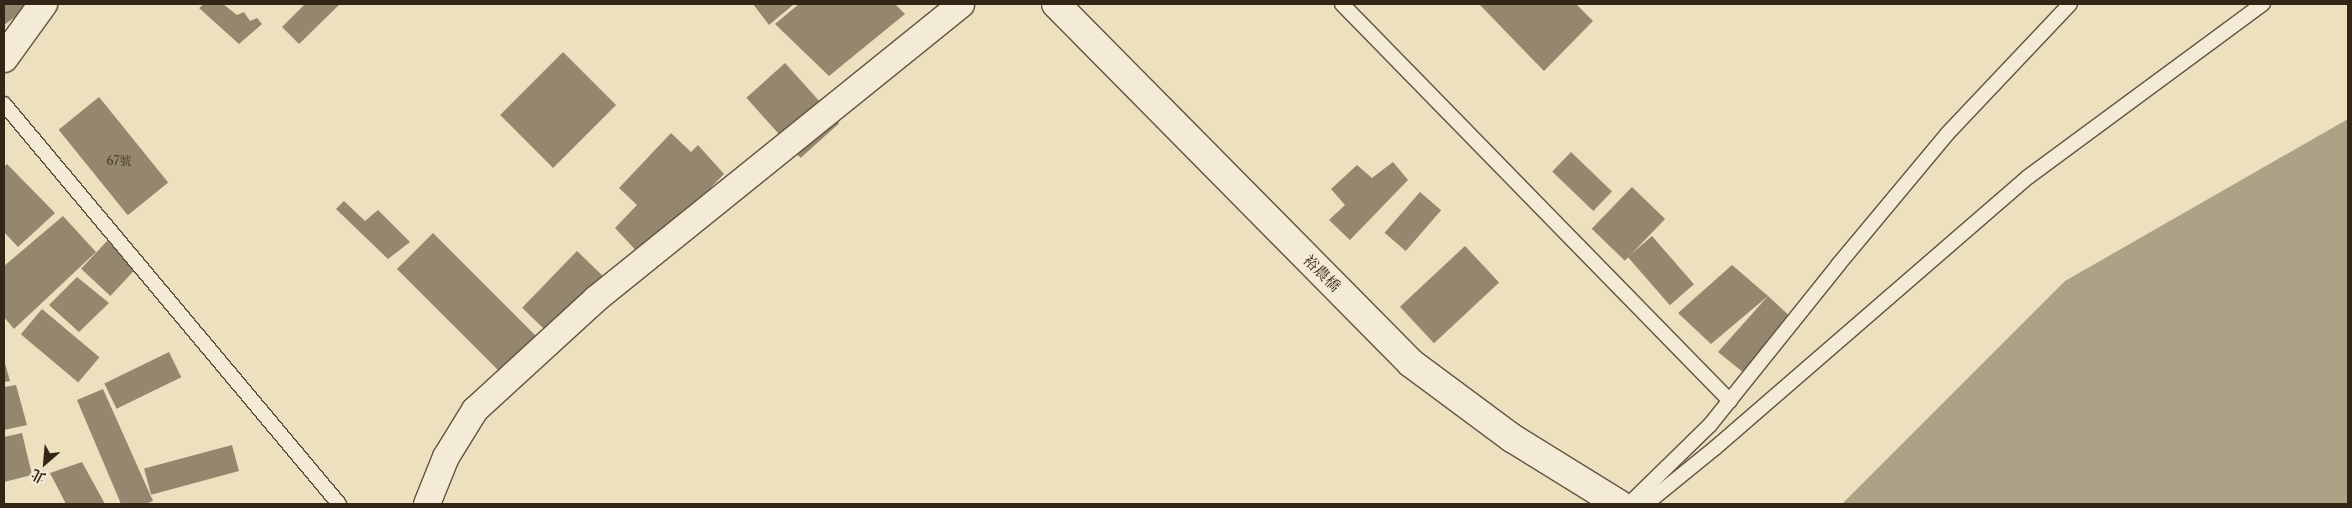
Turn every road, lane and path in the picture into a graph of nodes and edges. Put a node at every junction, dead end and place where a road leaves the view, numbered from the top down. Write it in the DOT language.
graph roads {
  1 [pos="43,4"];
  2 [pos="961,4"];
  3 [pos="1056,4"];
  4 [pos="1342,4"];
  5 [pos="2070,4"];
  6 [pos="2263,4"];
  7 [pos="4,58"];
  8 [pos="4,104"];
  9 [pos="1730,401"];
  10 [pos="339,504"];
  11 [pos="427,504"];
  12 [pos="1619,504"];
  13 [pos="1629,504"];
  14 [pos="1646,504"];
  1 -- 7 [label="street"];
  2 -- 11 [label="street"];
  3 -- 12 [label="street, 裕農橋"];
  4 -- 9 [label="lane"];
  5 -- 9 [label="lane"];
  6 -- 14 [label="lane"];
  8 -- 10 [label="lane"];
  9 -- 13 [label="lane"];
}
